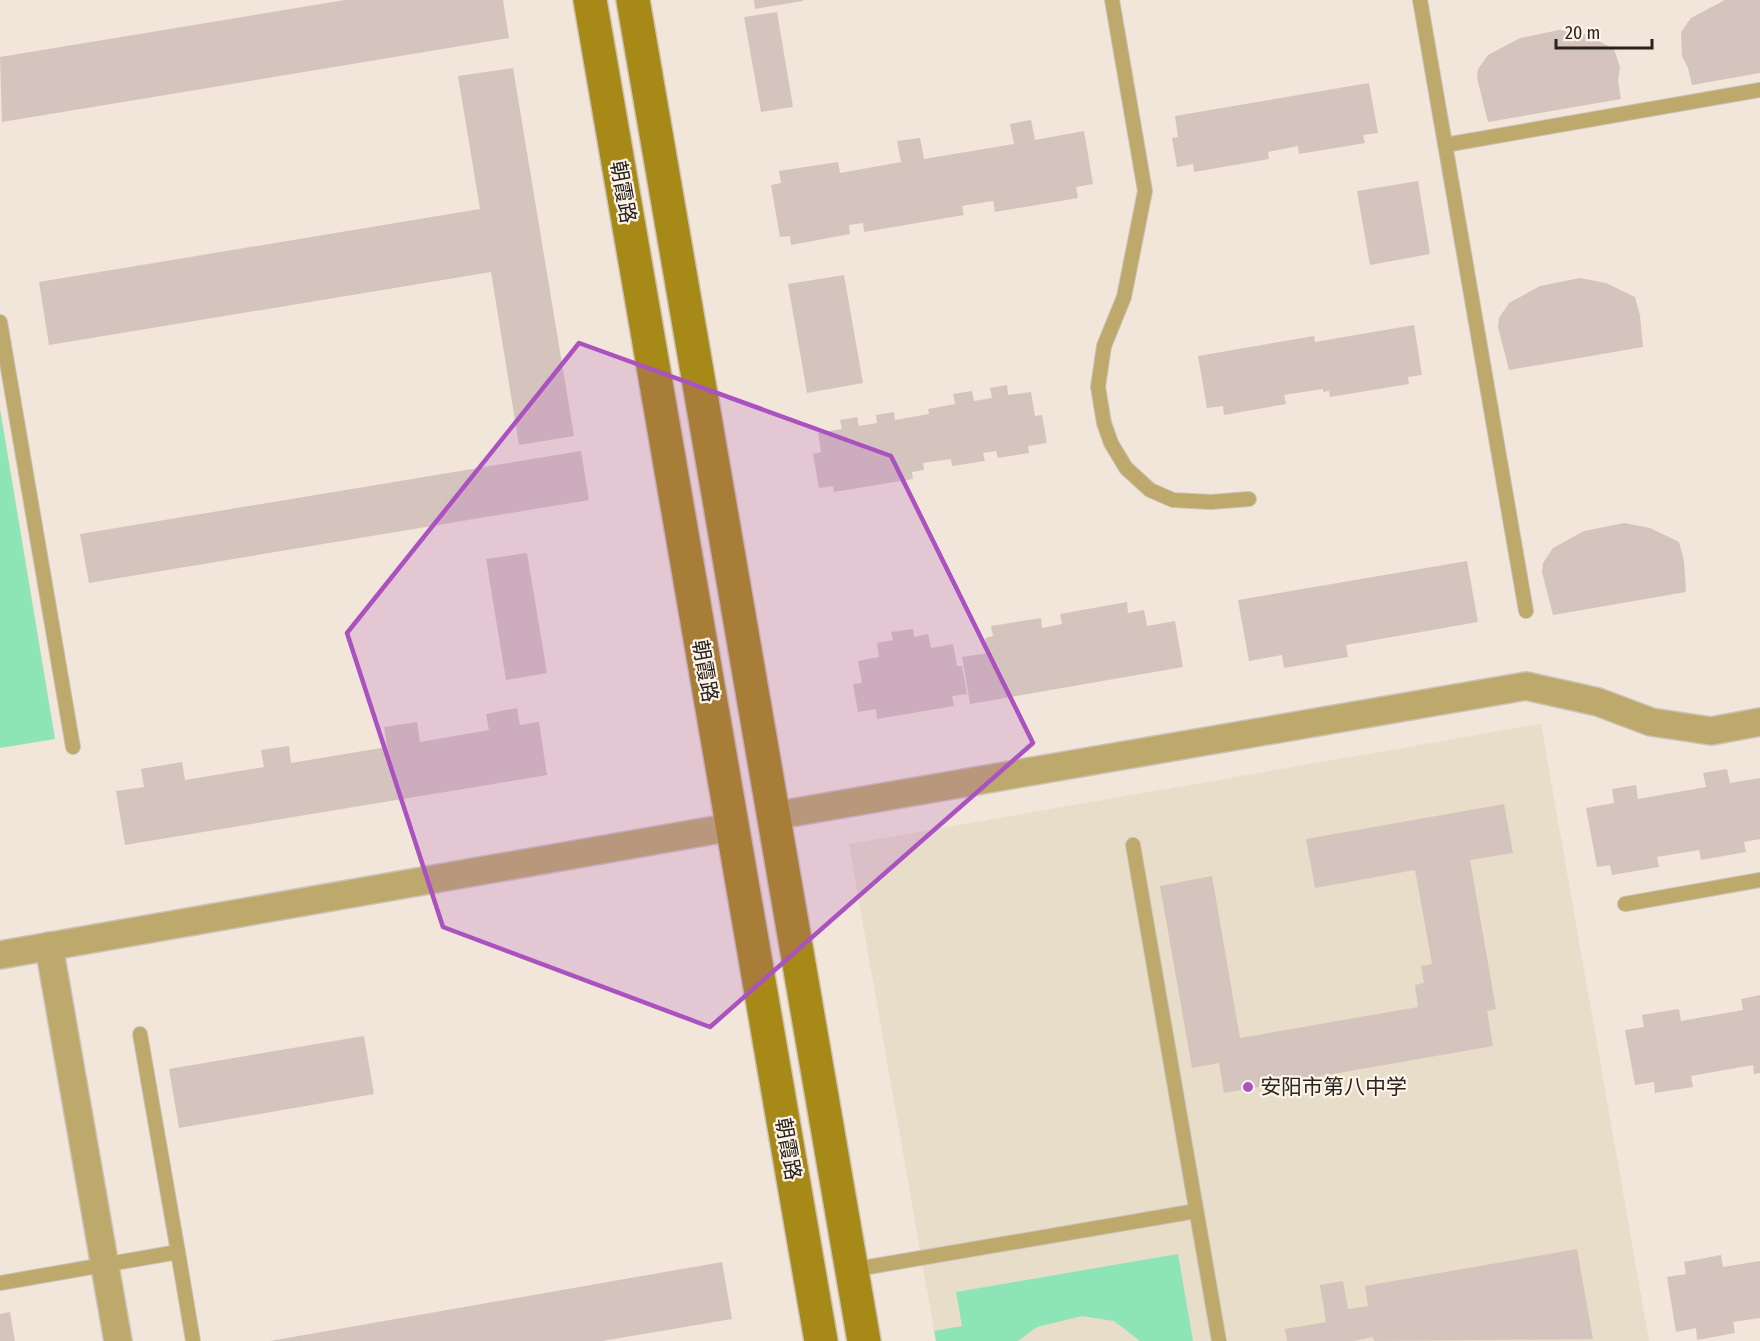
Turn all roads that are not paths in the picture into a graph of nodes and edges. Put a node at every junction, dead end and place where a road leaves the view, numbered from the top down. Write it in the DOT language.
graph roads {
  1 [pos="590,0"];
  2 [pos="633,0"];
  3 [pos="1112,0"];
  4 [pos="1420,0"];
  5 [pos="1760,90"];
  6 [pos="1445,145"];
  7 [pos="0,322"];
  8 [pos="1250,499"];
  9 [pos="1526,611"];
  10 [pos="1760,722"];
  11 [pos="73,747"];
  12 [pos="773,816"];
  13 [pos="732,827"];
  14 [pos="1133,845"];
  15 [pos="1760,880"];
  16 [pos="1625,904"];
  17 [pos="49,946"];
  18 [pos="0,955"];
  19 [pos="140,1034"];
  20 [pos="1196,1211"];
  21 [pos="178,1252"];
  22 [pos="104,1265"];
  23 [pos="851,1270"];
  24 [pos="0,1283"];
  25 [pos="117,1341"];
  26 [pos="193,1341"];
  27 [pos="821,1341"];
  28 [pos="864,1341"];
  29 [pos="1219,1341"];
  1 -- 13 [label="street, 朝霞路"];
  2 -- 12 [label="street, 朝霞路"];
  3 -- 8 [label="lane"];
  4 -- 6 [label="lane"];
  5 -- 6 [label="lane"];
  6 -- 9 [label="lane"];
  7 -- 11 [label="lane"];
  10 -- 12 [label="street"];
  12 -- 23 [label="street, 朝霞路"];
  13 -- 17 [label="street"];
  13 -- 27 [label="street, 朝霞路"];
  14 -- 20 [label="lane"];
  15 -- 16 [label="lane"];
  17 -- 18 [label="street"];
  17 -- 22 [label="street"];
  19 -- 21 [label="lane"];
  20 -- 23 [label="lane"];
  20 -- 29 [label="lane"];
  21 -- 22 [label="lane"];
  21 -- 26 [label="lane"];
  22 -- 24 [label="lane"];
  22 -- 25 [label="street"];
  23 -- 28 [label="street, 朝霞路"];
}
